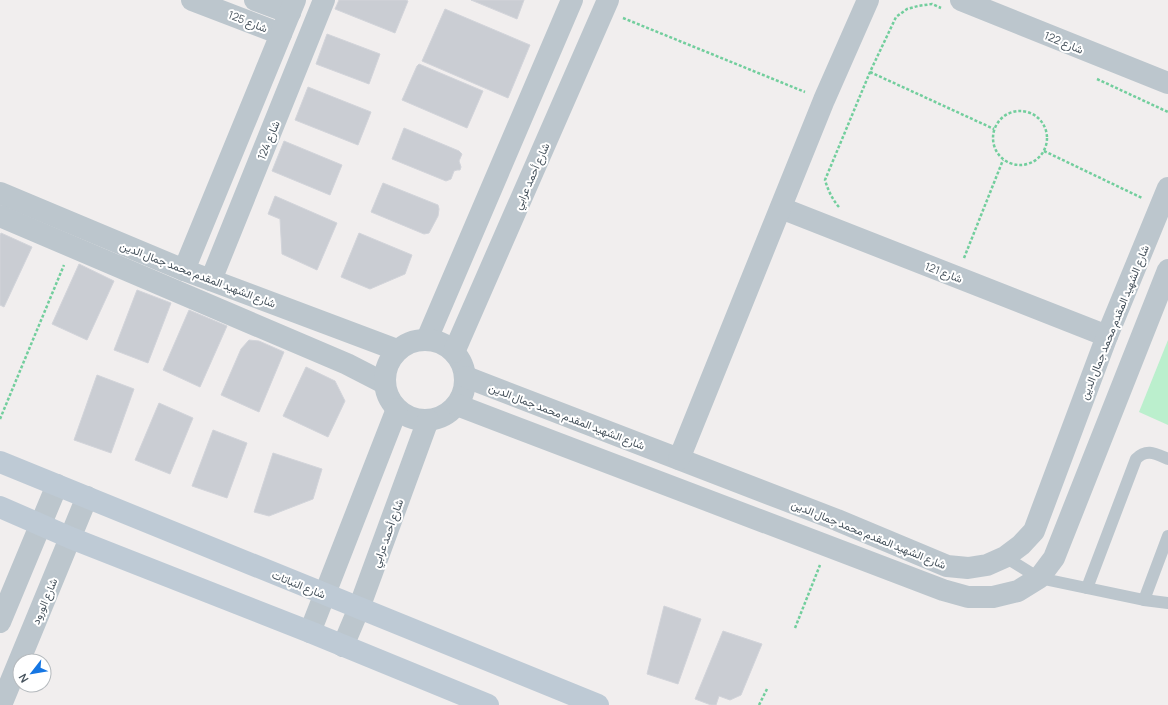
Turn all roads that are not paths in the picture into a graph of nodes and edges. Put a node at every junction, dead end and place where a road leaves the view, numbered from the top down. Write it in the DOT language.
graph roads {
  1 [pos="192,0"];
  2 [pos="255,0"];
  3 [pos="324,0"];
  4 [pos="572,0"];
  5 [pos="868,0"];
  6 [pos="606,5"];
  7 [pos="954,5"];
  8 [pos="292,6"];
  9 [pos="281,34"];
  10 [pos="1168,83"];
  11 [pos="0,193"];
  12 [pos="1164,197"];
  13 [pos="780,208"];
  14 [pos="0,216"];
  15 [pos="184,270"];
  16 [pos="1168,270"];
  17 [pos="211,280"];
  18 [pos="1108,336"];
  19 [pos="427,339"];
  20 [pos="397,350"];
  21 [pos="454,352"];
  22 [pos="466,377"];
  23 [pos="384,383"];
  24 [pos="457,405"];
  25 [pos="397,409"];
  26 [pos="428,420"];
  27 [pos="679,459"];
  28 [pos="1168,459"];
  29 [pos="0,462"];
  30 [pos="57,485"];
  31 [pos="87,497"];
  32 [pos="0,508"];
  33 [pos="40,525"];
  34 [pos="1168,536"];
  35 [pos="71,538"];
  36 [pos="1005,557"];
  37 [pos="1040,578"];
  38 [pos="1087,588"];
  39 [pos="325,594"];
  40 [pos="1144,600"];
  41 [pos="1168,603"];
  42 [pos="359,608"];
  43 [pos="0,622"];
  44 [pos="310,632"];
  45 [pos="343,646"];
  46 [pos="1,705"];
  47 [pos="488,705"];
  48 [pos="598,705"];
  1 -- 9 [label="street, شارع 125"];
  2 -- 8 [label="street, شارع 125"];
  3 -- 17 [label="street, شارع 124"];
  4 -- 19 [label="street"];
  5 -- 13 [label="street"];
  6 -- 21 [label="street, شارع أحمد عرابي"];
  7 -- 10 [label="street, شارع 122"];
  8 -- 9 [label="street"];
  9 -- 15 [label="street"];
  11 -- 15 [label="street, شارع الشهيد المقدم محمد جمال الدين"];
  12 -- 18 [label="street, شارع الشهيد المقدم محمد جمال الدين"];
  13 -- 18 [label="street, شارع 121"];
  13 -- 27 [label="street"];
  14 -- 23 [label="street, شارع الشهيد المقدم محمد جمال الدين"];
  15 -- 17 [label="street, شارع الشهيد المقدم محمد جمال الدين"];
  16 -- 37 [label="street"];
  17 -- 20 [label="street, شارع الشهيد المقدم محمد جمال الدين"];
  18 -- 36 [label="street, شارع الشهيد المقدم محمد جمال الدين"];
  19 -- 20 [label="street"];
  19 -- 21 [label="street"];
  20 -- 23 [label="street"];
  21 -- 22 [label="street"];
  22 -- 24 [label="street"];
  22 -- 27 [label="street, شارع الشهيد المقدم محمد جمال الدين"];
  23 -- 25 [label="street"];
  24 -- 26 [label="street"];
  24 -- 37 [label="street"];
  25 -- 26 [label="street"];
  25 -- 39 [label="street"];
  26 -- 42 [label="street, شارع أحمد عرابي"];
  27 -- 36 [label="street, شارع الشهيد المقدم محمد جمال الدين"];
  28 -- 38 [label="lane"];
  29 -- 30 [label="street, شارع النباتات"];
  30 -- 31 [label="street, شارع النباتات"];
  30 -- 33 [label="street"];
  31 -- 35 [label="street, شارع الورود"];
  31 -- 39 [label="street, شارع النباتات"];
  32 -- 33 [label="street"];
  33 -- 35 [label="street"];
  33 -- 43 [label="street"];
  34 -- 40 [label="lane"];
  35 -- 44 [label="street"];
  35 -- 46 [label="street, شارع الورود"];
  36 -- 37 [label="lane"];
  37 -- 38 [label="lane"];
  38 -- 40 [label="lane"];
  39 -- 42 [label="street, شارع النباتات"];
  39 -- 44 [label="street"];
  40 -- 41 [label="lane"];
  42 -- 45 [label="street, شارع أحمد عرابي"];
  42 -- 48 [label="street, شارع النباتات"];
  44 -- 45 [label="street"];
  45 -- 47 [label="street"];
}
